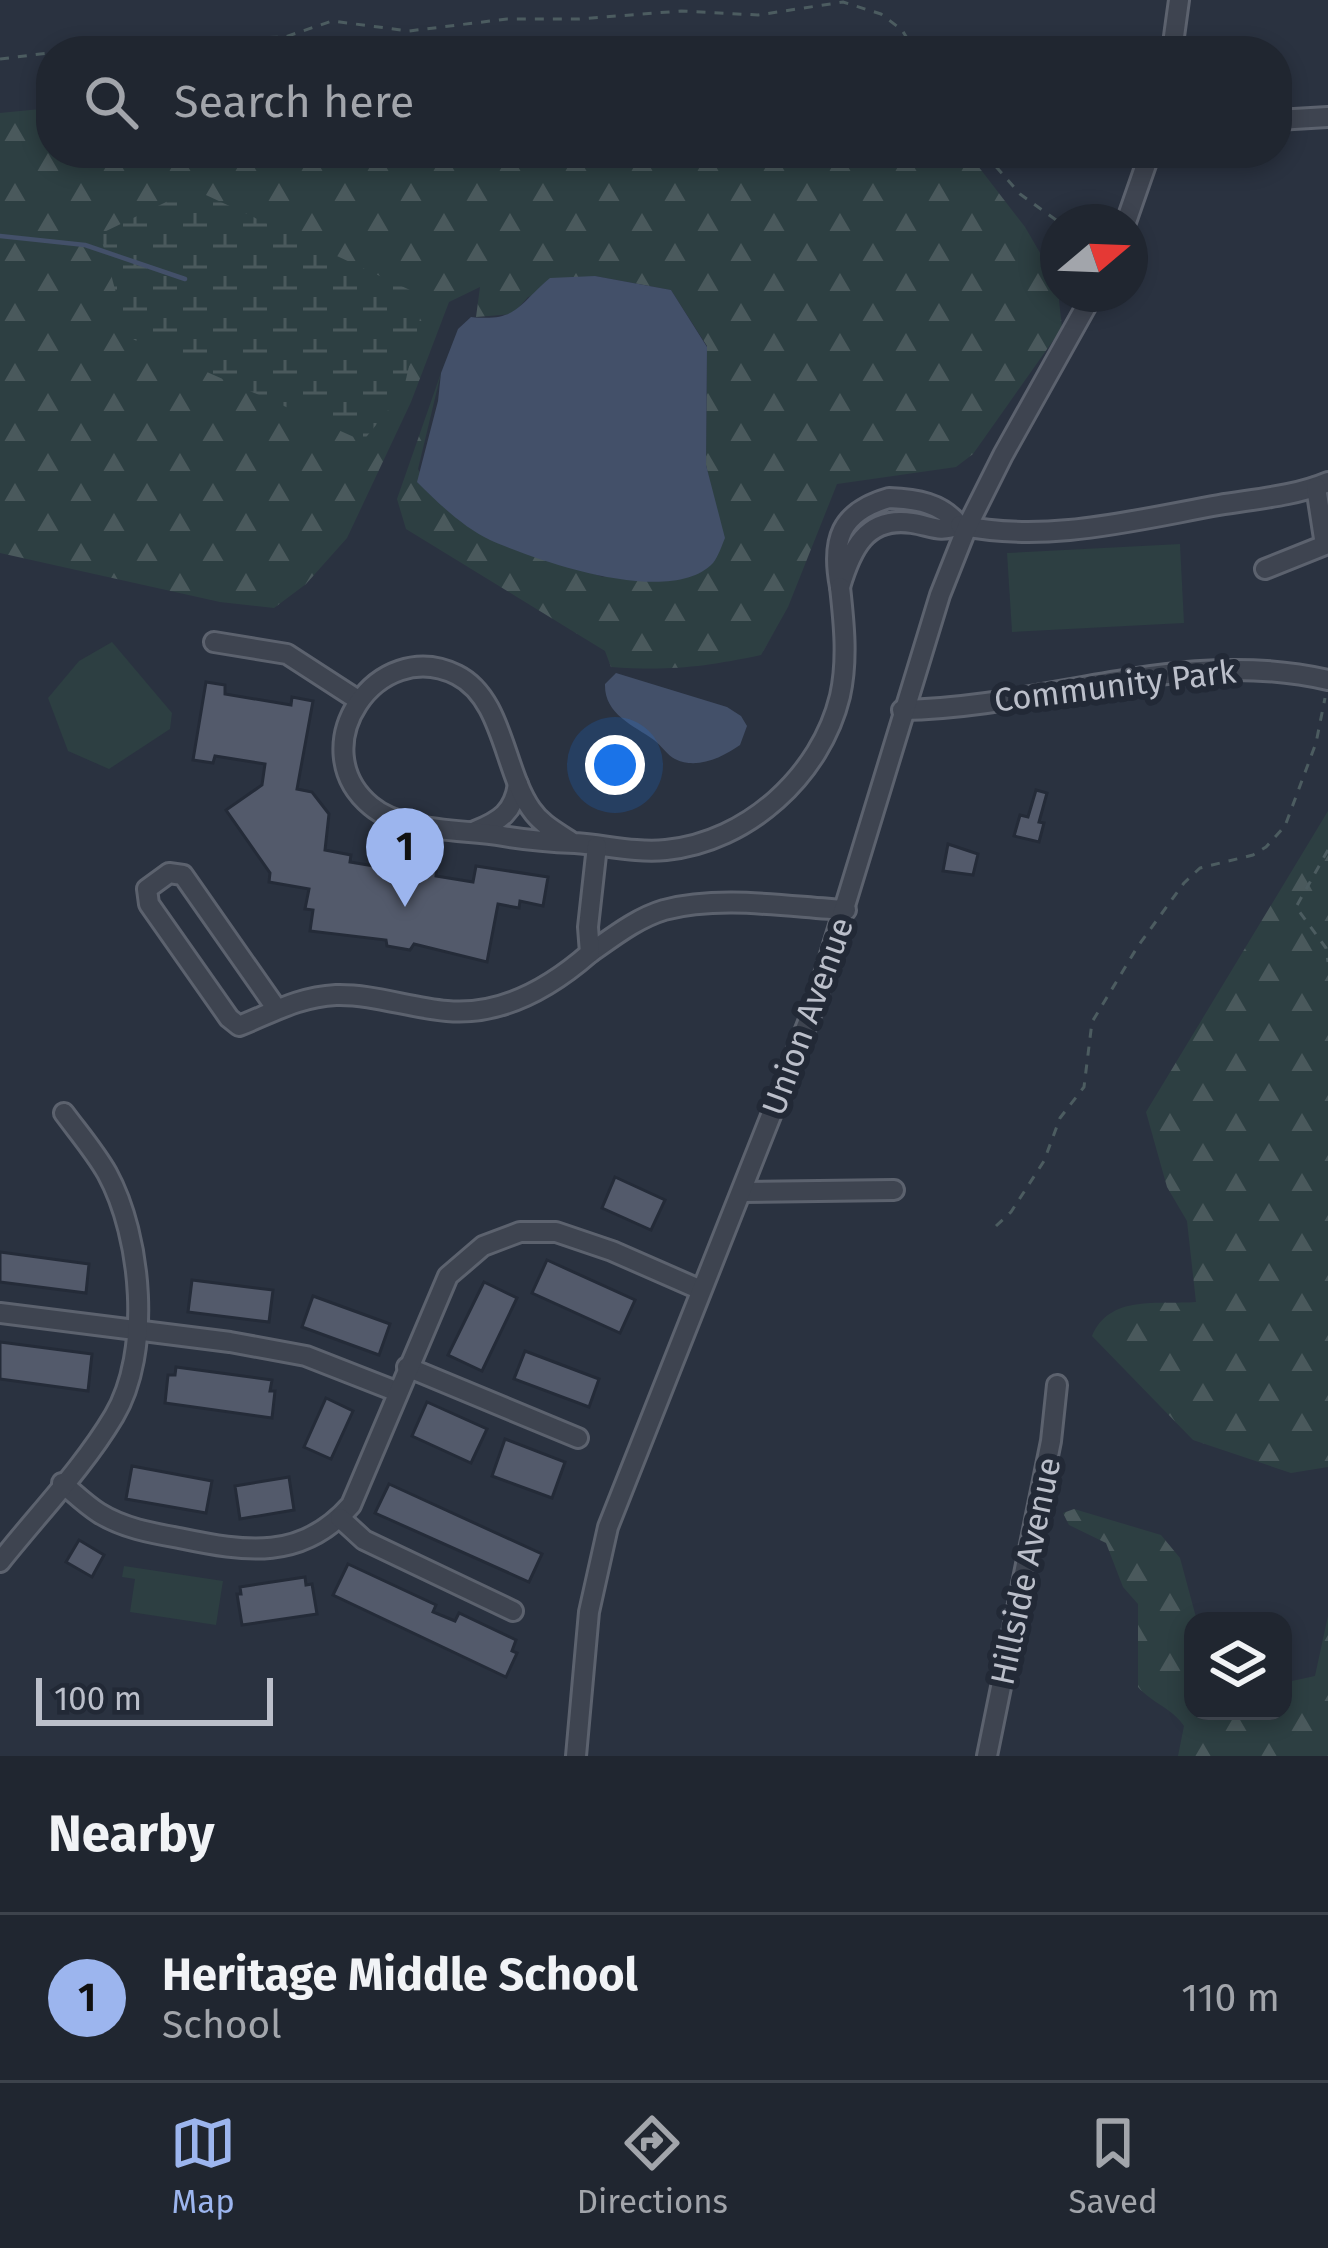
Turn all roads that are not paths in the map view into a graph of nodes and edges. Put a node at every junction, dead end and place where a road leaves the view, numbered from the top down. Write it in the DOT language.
graph roads {
  1 [pos="1179,0"];
  2 [pos="1174,36"];
  3 [pos="1328,118"];
  4 [pos="1292,119"];
  5 [pos="1145,168"];
  6 [pos="1132,204"];
  7 [pos="1083,312"];
  8 [pos="1322,484"];
  9 [pos="963,526"];
  10 [pos="1265,569"];
  11 [pos="214,642"];
  12 [pos="1328,680"];
  13 [pos="358,700"];
  14 [pos="902,710"];
  15 [pos="518,784"];
  16 [pos="475,831"];
  17 [pos="573,843"];
  18 [pos="597,846"];
  19 [pos="846,910"];
  20 [pos="590,953"];
  21 [pos="276,1008"];
  22 [pos="64,1113"];
  23 [pos="894,1190"];
  24 [pos="742,1192"];
  25 [pos="701,1290"];
  26 [pos="0,1313"];
  27 [pos="138,1333"];
  28 [pos="407,1367"];
  29 [pos="1057,1385"];
  30 [pos="398,1392"];
  31 [pos="578,1438"];
  32 [pos="62,1484"];
  33 [pos="340,1518"];
  34 [pos="0,1562"];
  35 [pos="513,1611"];
  36 [pos="576,1756"];
  37 [pos="987,1756"];
  1 -- 2 [label="street"];
  3 -- 4 [label="street"];
  5 -- 6 [label="street"];
  7 -- 9 [label="street, Union Avenue"];
  8 -- 9 [label="street"];
  8 -- 10 [label="street"];
  9 -- 14 [label="street, Union Avenue"];
  9 -- 18 [label="street"];
  11 -- 13 [label="street"];
  12 -- 14 [label="street, Community Park"];
  13 -- 15 [label="street"];
  13 -- 16 [label="street"];
  14 -- 19 [label="street, Union Avenue"];
  15 -- 16 [label="street"];
  15 -- 17 [label="street"];
  16 -- 17 [label="street"];
  17 -- 18 [label="street"];
  18 -- 20 [label="street"];
  19 -- 20 [label="street"];
  19 -- 24 [label="street, Union Avenue"];
  20 -- 21 [label="street"];
  21 -- 21 [label="street"];
  22 -- 27 [label="street"];
  23 -- 24 [label="street"];
  24 -- 25 [label="street, Union Avenue"];
  25 -- 28 [label="street"];
  25 -- 36 [label="street, Union Avenue"];
  26 -- 27 [label="street"];
  27 -- 30 [label="street"];
  27 -- 32 [label="street"];
  28 -- 30 [label="street"];
  28 -- 31 [label="street"];
  29 -- 37 [label="street, Hillside Avenue"];
  30 -- 33 [label="street"];
  32 -- 33 [label="street"];
  32 -- 34 [label="street"];
  33 -- 35 [label="street"];
}
